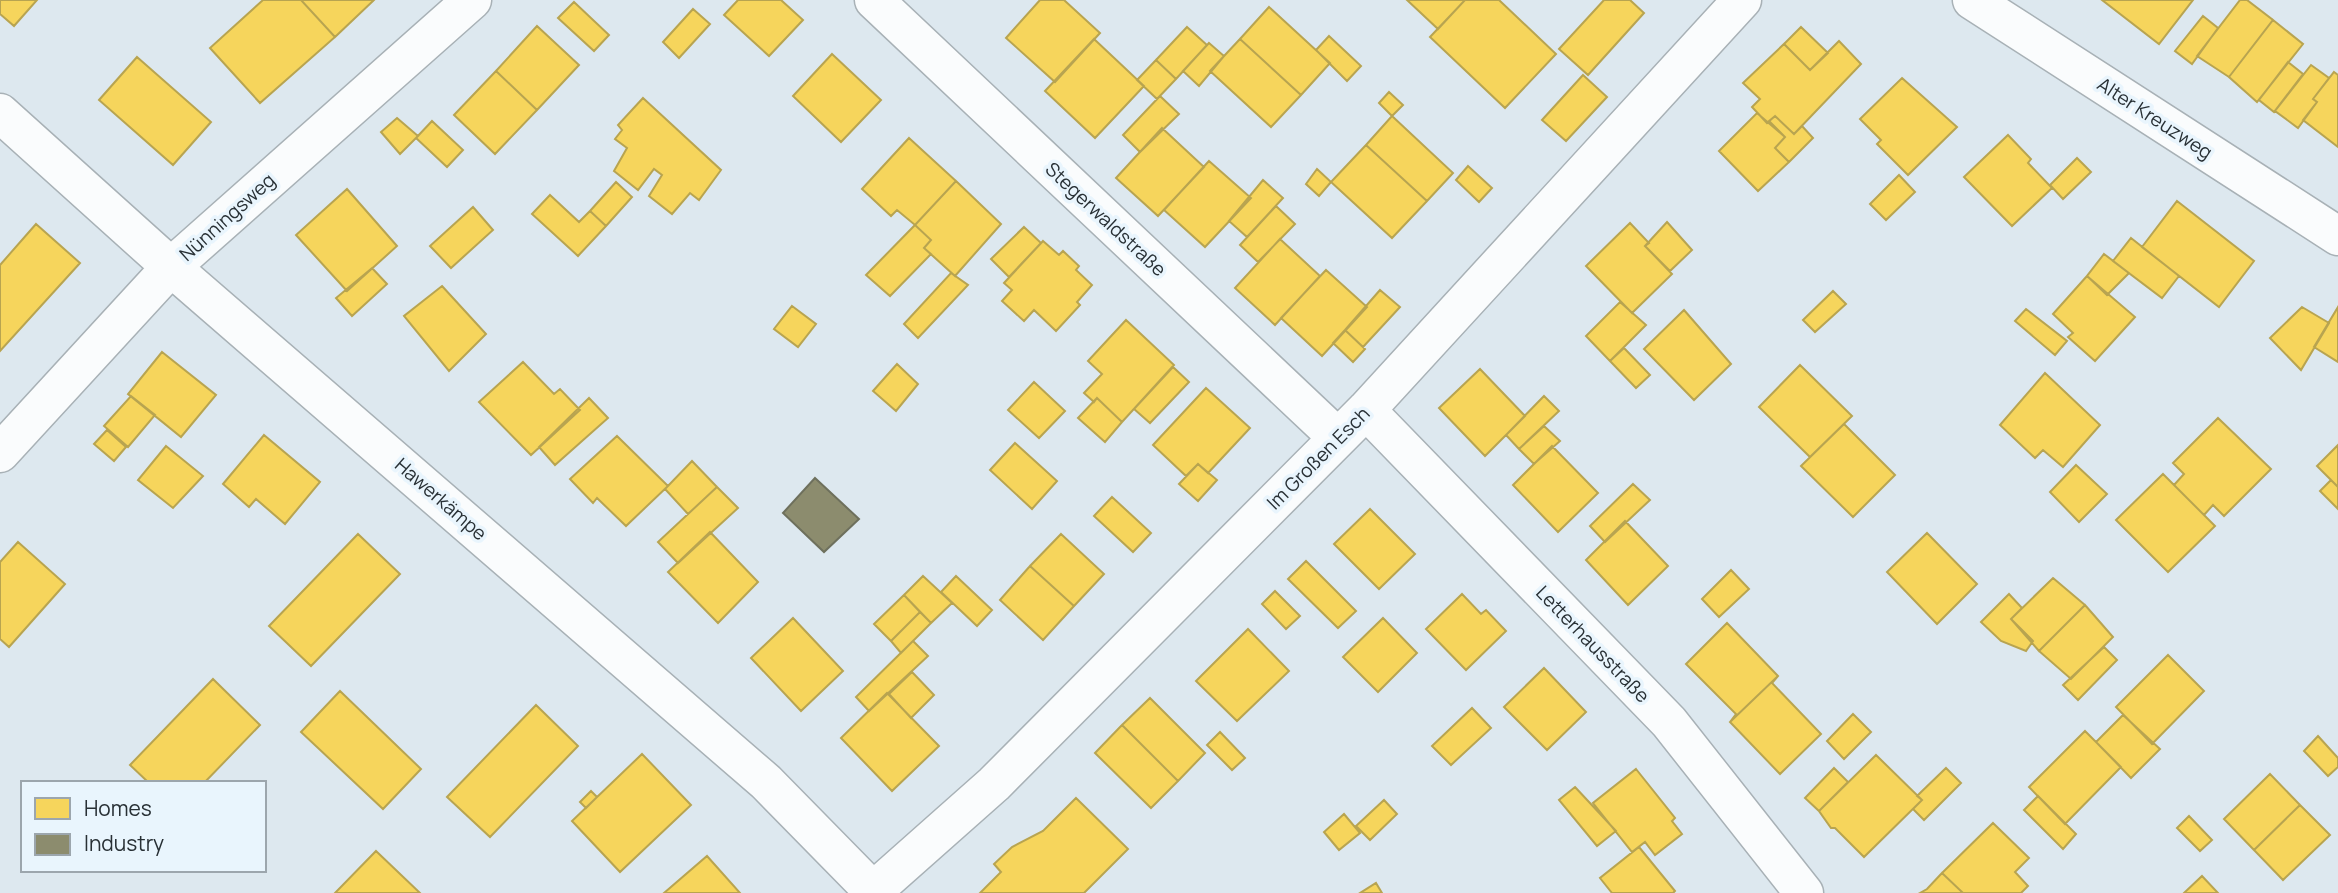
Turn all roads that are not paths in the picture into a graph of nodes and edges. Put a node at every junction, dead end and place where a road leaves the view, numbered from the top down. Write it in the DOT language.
graph roads {
  1 [pos="472,0"];
  2 [pos="873,0"];
  3 [pos="1742,0"];
  4 [pos="1972,0"];
  5 [pos="0,113"];
  6 [pos="2338,236"];
  7 [pos="171,267"];
  8 [pos="1366,410"];
  9 [pos="1338,438"];
  10 [pos="0,453"];
  11 [pos="873,892"];
  12 [pos="1804,893"];
  1 -- 7 [label="street, Nünningsweg"];
  2 -- 9 [label="street, Stegerwaldstraße"];
  3 -- 8 [label="street, Im Großen Esch"];
  4 -- 6 [label="street, Alter Kreuzweg"];
  5 -- 7 [label="street, Hawerkämpe"];
  7 -- 10 [label="street, Nünningsweg"];
  7 -- 11 [label="street, Hawerkämpe"];
  8 -- 9 [label="street, Im Großen Esch"];
  8 -- 12 [label="street, Letterhausstraße"];
  9 -- 11 [label="street, Im Großen Esch"];
}
